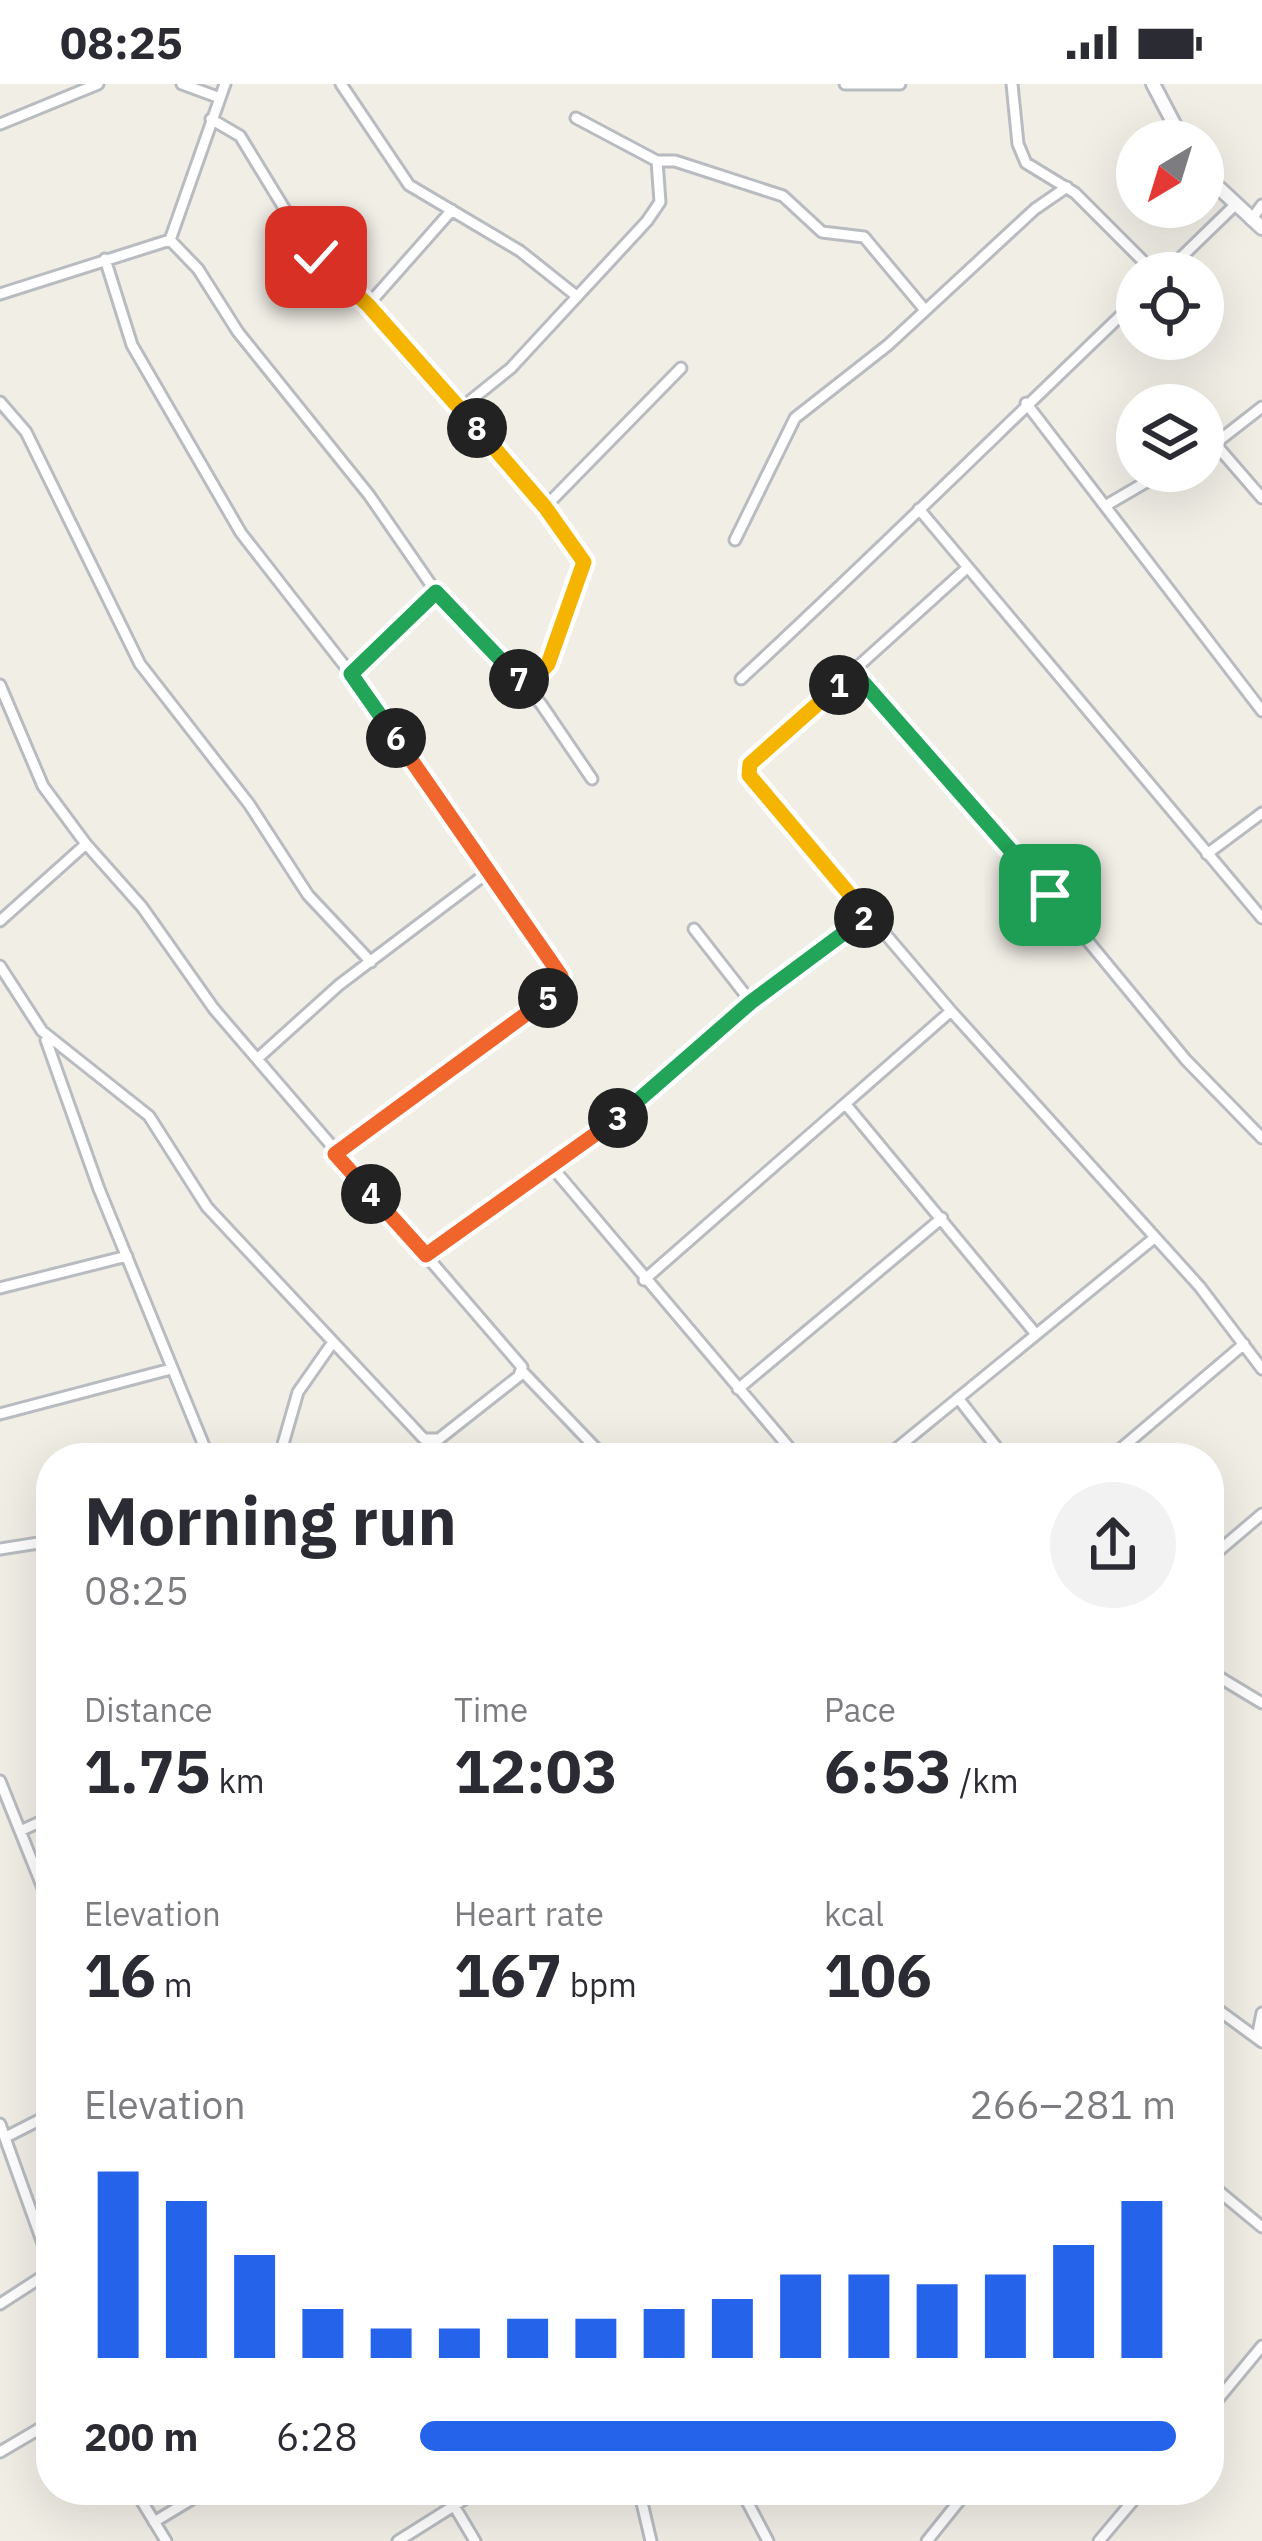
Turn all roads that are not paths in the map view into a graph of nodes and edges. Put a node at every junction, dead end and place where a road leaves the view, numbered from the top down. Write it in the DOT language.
graph roads {
  1 [pos="98,84"];
  2 [pos="182,84"];
  3 [pos="341,84"];
  4 [pos="845,84"];
  5 [pos="900,84"];
  6 [pos="1012,84"];
  7 [pos="1153,84"];
  8 [pos="220,91"];
  9 [pos="576,118"];
  10 [pos="212,119"];
  11 [pos="1172,120"];
  12 [pos="0,124"];
  13 [pos="657,161"];
  14 [pos="1067,187"];
  15 [pos="1224,195"];
  16 [pos="1262,205"];
  17 [pos="1234,206"];
  18 [pos="452,210"];
  19 [pos="1256,224"];
  20 [pos="170,240"];
  21 [pos="1134,252"];
  22 [pos="1187,252"];
  23 [pos="105,259"];
  24 [pos="0,294"];
  25 [pos="574,295"];
  26 [pos="368,305"];
  27 [pos="925,310"];
  28 [pos="1116,319"];
  29 [pos="681,368"];
  30 [pos="0,402"];
  31 [pos="1026,403"];
  32 [pos="1262,407"];
  33 [pos="460,409"];
  34 [pos="1224,440"];
  35 [pos="1224,454"];
  36 [pos="1130,492"];
  37 [pos="1262,498"];
  38 [pos="1106,506"];
  39 [pos="545,507"];
  40 [pos="919,509"];
  41 [pos="735,540"];
  42 [pos="967,568"];
  43 [pos="436,592"];
  44 [pos="854,672"];
  45 [pos="351,674"];
  46 [pos="517,679"];
  47 [pos="741,679"];
  48 [pos="0,685"];
  49 [pos="1262,711"];
  50 [pos="592,779"];
  51 [pos="1262,813"];
  52 [pos="86,844"];
  53 [pos="1207,854"];
  54 [pos="487,873"];
  55 [pos="867,915"];
  56 [pos="1262,918"];
  57 [pos="0,921"];
  58 [pos="694,929"];
  59 [pos="371,962"];
  60 [pos="0,966"];
  61 [pos="751,1002"];
  62 [pos="951,1011"];
  63 [pos="42,1031"];
  64 [pos="257,1059"];
  65 [pos="848,1107"];
  66 [pos="1262,1138"];
  67 [pos="335,1154"];
  68 [pos="552,1167"];
  69 [pos="942,1218"];
  70 [pos="1153,1239"];
  71 [pos="426,1255"];
  72 [pos="127,1256"];
  73 [pos="644,1280"];
  74 [pos="0,1288"];
  75 [pos="1035,1333"];
  76 [pos="333,1342"];
  77 [pos="1244,1344"];
  78 [pos="171,1369"];
  79 [pos="1262,1369"];
  80 [pos="522,1371"];
  81 [pos="738,1389"];
  82 [pos="958,1398"];
  83 [pos="0,1414"];
  84 [pos="203,1443"];
  85 [pos="283,1443"];
  86 [pos="591,1443"];
  87 [pos="785,1443"];
  88 [pos="903,1443"];
  89 [pos="993,1443"];
  90 [pos="1128,1443"];
  91 [pos="1262,1514"];
  92 [pos="36,1544"];
  93 [pos="1224,1546"];
  94 [pos="0,1549"];
  95 [pos="1224,1680"];
  96 [pos="1262,1703"];
  97 [pos="0,1781"];
  98 [pos="36,1824"];
  99 [pos="20,1831"];
  100 [pos="36,1871"];
  101 [pos="1224,2013"];
  102 [pos="1262,2013"];
  103 [pos="1260,2040"];
  104 [pos="36,2122"];
  105 [pos="0,2124"];
  106 [pos="6,2137"];
  107 [pos="1224,2198"];
  108 [pos="36,2224"];
  109 [pos="1262,2227"];
  110 [pos="36,2279"];
  111 [pos="0,2304"];
  112 [pos="1262,2346"];
  113 [pos="1224,2392"];
  114 [pos="36,2431"];
  115 [pos="0,2452"];
  116 [pos="144,2505"];
  117 [pos="182,2505"];
  118 [pos="452,2505"];
  119 [pos="454,2505"];
  120 [pos="643,2505"];
  121 [pos="749,2505"];
  122 [pos="956,2505"];
  123 [pos="1129,2505"];
  124 [pos="154,2522"];
  125 [pos="166,2541"];
  126 [pos="398,2541"];
  127 [pos="475,2541"];
  128 [pos="651,2541"];
  129 [pos="768,2541"];
  130 [pos="927,2541"];
  131 [pos="1099,2541"];
  1 -- 12 [label="street"];
  2 -- 8 [label="street"];
  3 -- 18 [label="street"];
  4 -- 5 [label="street"];
  6 -- 14 [label="street"];
  7 -- 11 [label="street"];
  8 -- 10 [label="street"];
  9 -- 13 [label="street"];
  10 -- 20 [label="street"];
  10 -- 26 [label="street"];
  13 -- 25 [label="street"];
  13 -- 27 [label="street"];
  14 -- 21 [label="street"];
  14 -- 27 [label="street"];
  15 -- 17 [label="street"];
  16 -- 19 [label="street"];
  17 -- 19 [label="street"];
  17 -- 22 [label="street"];
  18 -- 25 [label="street"];
  18 -- 26 [label="street"];
  20 -- 23 [label="street"];
  20 -- 43 [label="street"];
  23 -- 24 [label="street"];
  23 -- 45 [label="street"];
  25 -- 33 [label="street"];
  26 -- 33 [label="street"];
  27 -- 41 [label="street"];
  28 -- 31 [label="street"];
  29 -- 39 [label="street"];
  30 -- 59 [label="street"];
  31 -- 38 [label="street"];
  31 -- 40 [label="street"];
  32 -- 34 [label="street"];
  33 -- 39 [label="street"];
  35 -- 37 [label="street"];
  36 -- 38 [label="street"];
  38 -- 49 [label="street"];
  39 -- 46 [label="street"];
  40 -- 42 [label="street"];
  40 -- 47 [label="street"];
  42 -- 44 [label="street"];
  42 -- 53 [label="street"];
  43 -- 45 [label="street"];
  43 -- 46 [label="street"];
  44 -- 55 [label="street"];
  44 -- 66 [label="street"];
  45 -- 54 [label="street"];
  46 -- 50 [label="street"];
  48 -- 52 [label="street"];
  51 -- 53 [label="street"];
  52 -- 57 [label="street"];
  52 -- 64 [label="street"];
  53 -- 56 [label="street"];
  54 -- 59 [label="street"];
  54 -- 67 [label="street"];
  55 -- 61 [label="street"];
  55 -- 62 [label="street"];
  58 -- 61 [label="street"];
  59 -- 64 [label="street"];
  60 -- 63 [label="street"];
  61 -- 68 [label="street"];
  62 -- 65 [label="street"];
  62 -- 70 [label="street"];
  63 -- 72 [label="street"];
  63 -- 76 [label="street"];
  64 -- 67 [label="street"];
  65 -- 69 [label="street"];
  65 -- 73 [label="street"];
  67 -- 71 [label="street"];
  68 -- 71 [label="street"];
  68 -- 73 [label="street"];
  69 -- 75 [label="street"];
  69 -- 81 [label="street"];
  70 -- 75 [label="street"];
  70 -- 77 [label="street"];
  71 -- 80 [label="street"];
  72 -- 74 [label="street"];
  72 -- 78 [label="street"];
  73 -- 81 [label="street"];
  75 -- 82 [label="street"];
  76 -- 80 [label="street"];
  76 -- 85 [label="street"];
  77 -- 79 [label="street"];
  77 -- 90 [label="street"];
  78 -- 83 [label="street"];
  78 -- 84 [label="street"];
  80 -- 86 [label="street"];
  81 -- 87 [label="street"];
  82 -- 88 [label="street"];
  82 -- 89 [label="street"];
  91 -- 93 [label="street"];
  92 -- 94 [label="street"];
  95 -- 96 [label="street"];
  97 -- 99 [label="street"];
  98 -- 99 [label="street"];
  99 -- 100 [label="street"];
  101 -- 103 [label="street"];
  102 -- 103 [label="street"];
  104 -- 106 [label="street"];
  105 -- 106 [label="street"];
  106 -- 108 [label="street"];
  107 -- 109 [label="street"];
  110 -- 111 [label="street"];
  112 -- 113 [label="street"];
  114 -- 115 [label="street"];
  116 -- 124 [label="street"];
  117 -- 124 [label="street"];
  118 -- 126 [label="street"];
  119 -- 127 [label="street"];
  120 -- 128 [label="street"];
  121 -- 129 [label="street"];
  122 -- 130 [label="street"];
  123 -- 131 [label="street"];
  124 -- 125 [label="street"];
}
